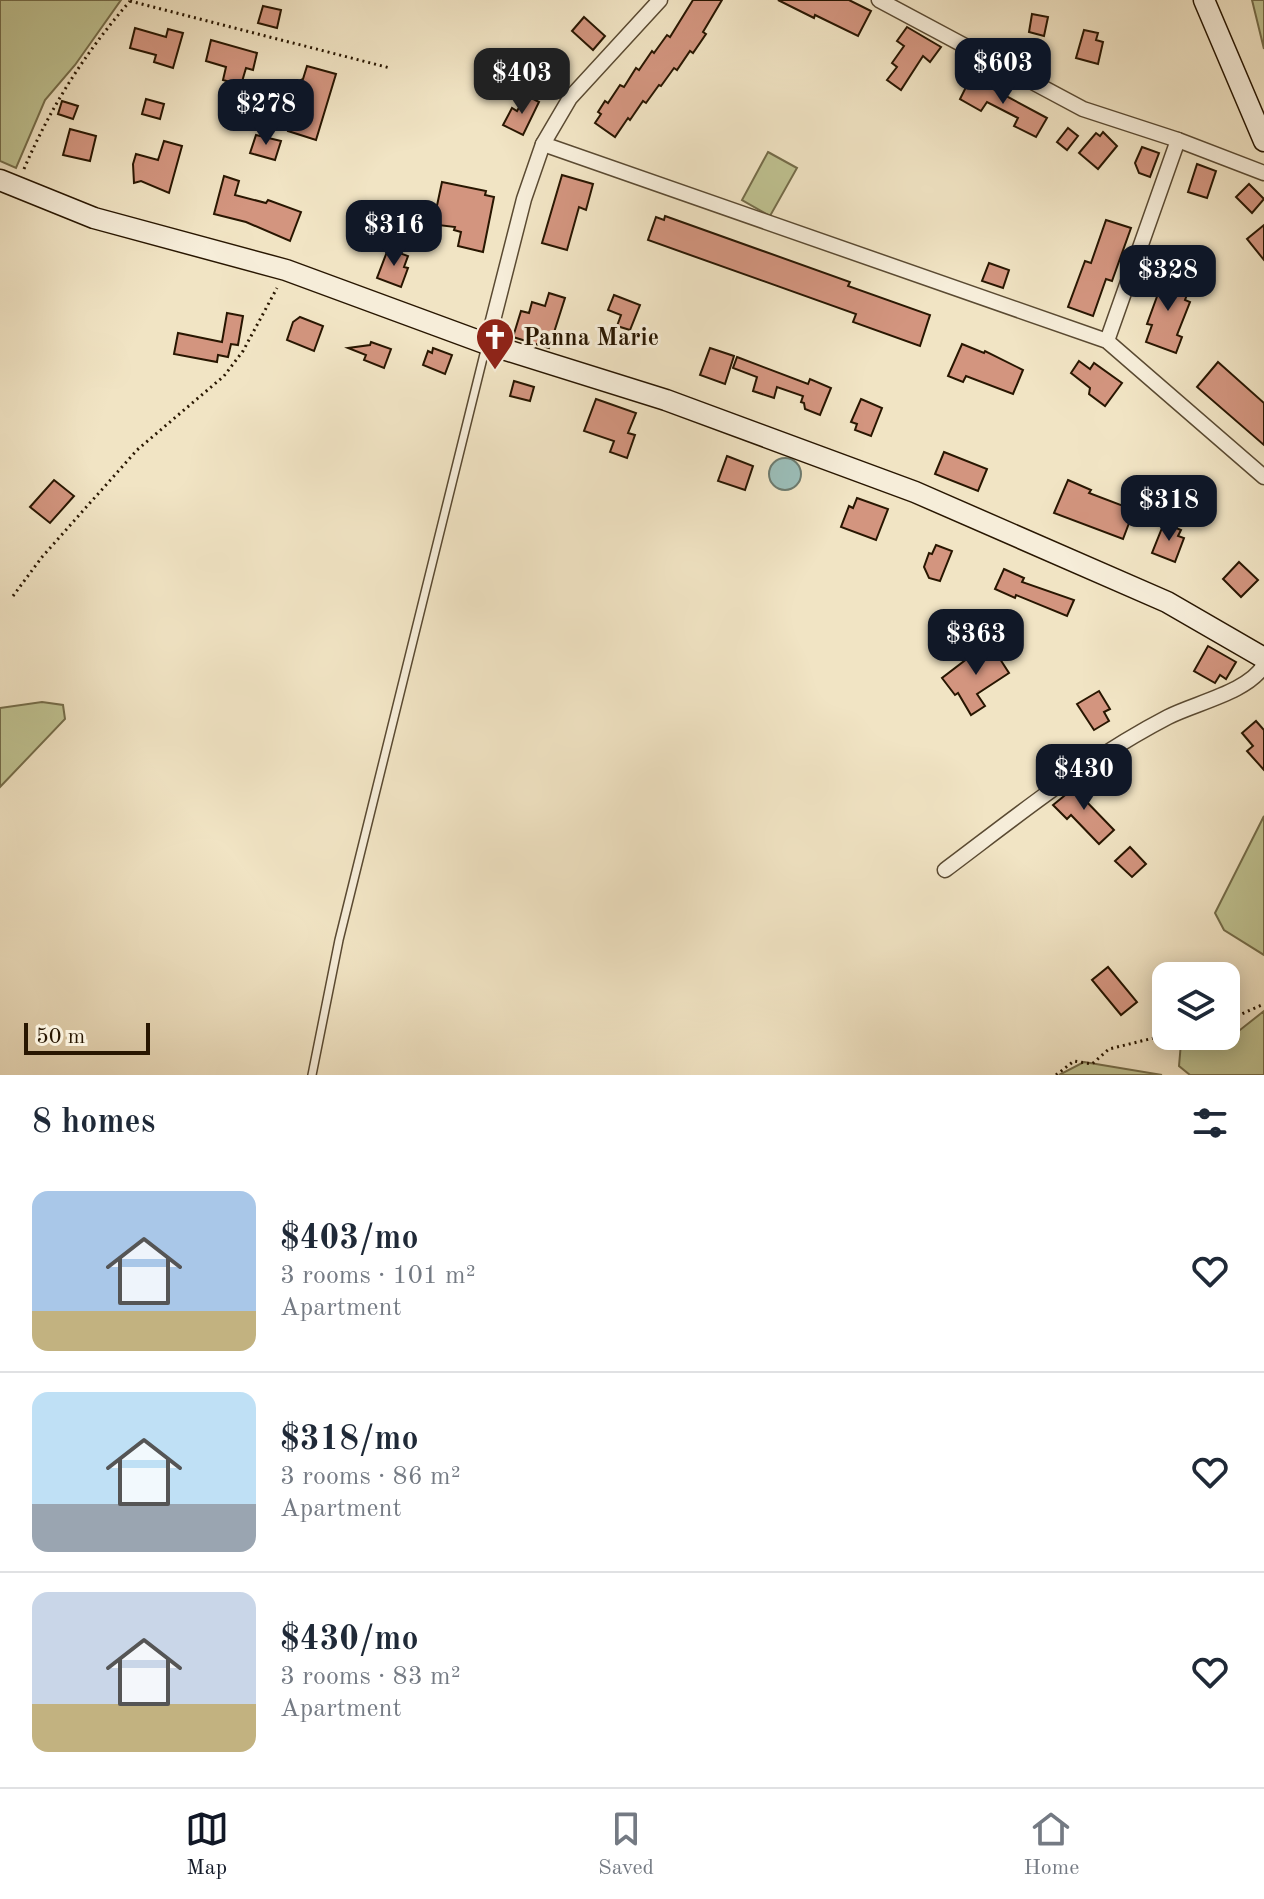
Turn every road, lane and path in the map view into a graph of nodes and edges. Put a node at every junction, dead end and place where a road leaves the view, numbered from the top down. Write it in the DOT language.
graph roads {
  1 [pos="130,0"];
  2 [pos="660,0"];
  3 [pos="879,0"];
  4 [pos="1204,0"];
  5 [pos="390,68"];
  6 [pos="1178,140"];
  7 [pos="1264,141"];
  8 [pos="543,144"];
  9 [pos="1264,173"];
  10 [pos="8,184"];
  11 [pos="286,270"];
  12 [pos="1107,341"];
  13 [pos="487,344"];
  14 [pos="1264,477"];
  15 [pos="13,596"];
  16 [pos="1264,658"];
  17 [pos="1264,665"];
  18 [pos="945,870"];
  19 [pos="1264,1004"];
  20 [pos="1240,1015"];
  21 [pos="1152,1038"];
  22 [pos="312,1075"];
  23 [pos="1056,1075"];
  1 -- 5 [label="path"];
  1 -- 10 [label="path"];
  2 -- 8 [label="street"];
  3 -- 6 [label="street"];
  4 -- 7 [label="street"];
  6 -- 9 [label="street"];
  6 -- 12 [label="street"];
  8 -- 12 [label="street"];
  8 -- 13 [label="street"];
  10 -- 11 [label="street"];
  11 -- 13 [label="street"];
  11 -- 15 [label="path"];
  12 -- 14 [label="street"];
  13 -- 16 [label="street"];
  13 -- 22 [label="lane"];
  17 -- 18 [label="street"];
  19 -- 20 [label="path"];
  21 -- 23 [label="path"];
}
